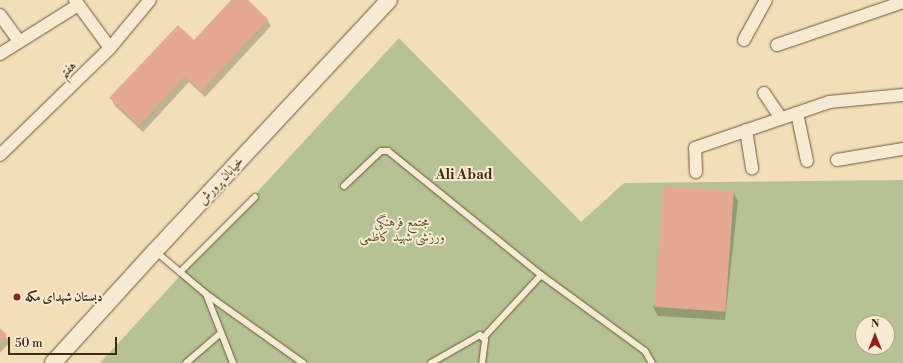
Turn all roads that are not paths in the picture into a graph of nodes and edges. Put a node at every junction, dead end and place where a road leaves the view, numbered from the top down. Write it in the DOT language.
graph roads {
  1 [pos="150,0"];
  2 [pos="389,0"];
  3 [pos="766,0"];
  4 [pos="76,2"];
  5 [pos="903,2"];
  6 [pos="875,5"];
  7 [pos="0,15"];
  8 [pos="744,40"];
  9 [pos="19,41"];
  10 [pos="777,45"];
  11 [pos="110,48"];
  12 [pos="0,54"];
  13 [pos="764,93"];
  14 [pos="903,95"];
  15 [pos="797,113"];
  16 [pos="781,118"];
  17 [pos="746,130"];
  18 [pos="903,149"];
  19 [pos="0,155"];
  20 [pos="836,160"];
  21 [pos="807,161"];
  22 [pos="752,169"];
  23 [pos="696,172"];
  24 [pos="344,186"];
  25 [pos="255,197"];
  26 [pos="155,251"];
  27 [pos="180,272"];
  28 [pos="541,275"];
  29 [pos="206,294"];
  30 [pos="221,333"];
  31 [pos="484,337"];
  32 [pos="53,363"];
  33 [pos="186,363"];
  34 [pos="233,363"];
  35 [pos="303,363"];
  36 [pos="431,363"];
  37 [pos="482,363"];
  38 [pos="652,363"];
  1 -- 11 [label="street, هفتم"];
  2 -- 26 [label="street, خیابان پرورش"];
  3 -- 8 [label="street"];
  4 -- 9 [label="street"];
  4 -- 11 [label="street"];
  5 -- 6 [label="street"];
  6 -- 10 [label="street"];
  7 -- 9 [label="street"];
  9 -- 12 [label="street"];
  11 -- 19 [label="street, هفتم"];
  13 -- 16 [label="street"];
  14 -- 15 [label="street"];
  15 -- 16 [label="street"];
  15 -- 21 [label="street"];
  16 -- 17 [label="street"];
  17 -- 22 [label="street"];
  17 -- 23 [label="street"];
  18 -- 20 [label="street"];
  24 -- 28 [label="lane"];
  25 -- 27 [label="lane"];
  26 -- 27 [label="lane"];
  26 -- 32 [label="street, خیابان پرورش"];
  27 -- 29 [label="lane"];
  28 -- 31 [label="lane"];
  28 -- 38 [label="lane"];
  29 -- 30 [label="lane"];
  29 -- 35 [label="lane"];
  30 -- 33 [label="lane"];
  30 -- 34 [label="lane"];
  31 -- 36 [label="lane"];
  31 -- 37 [label="lane"];
}
